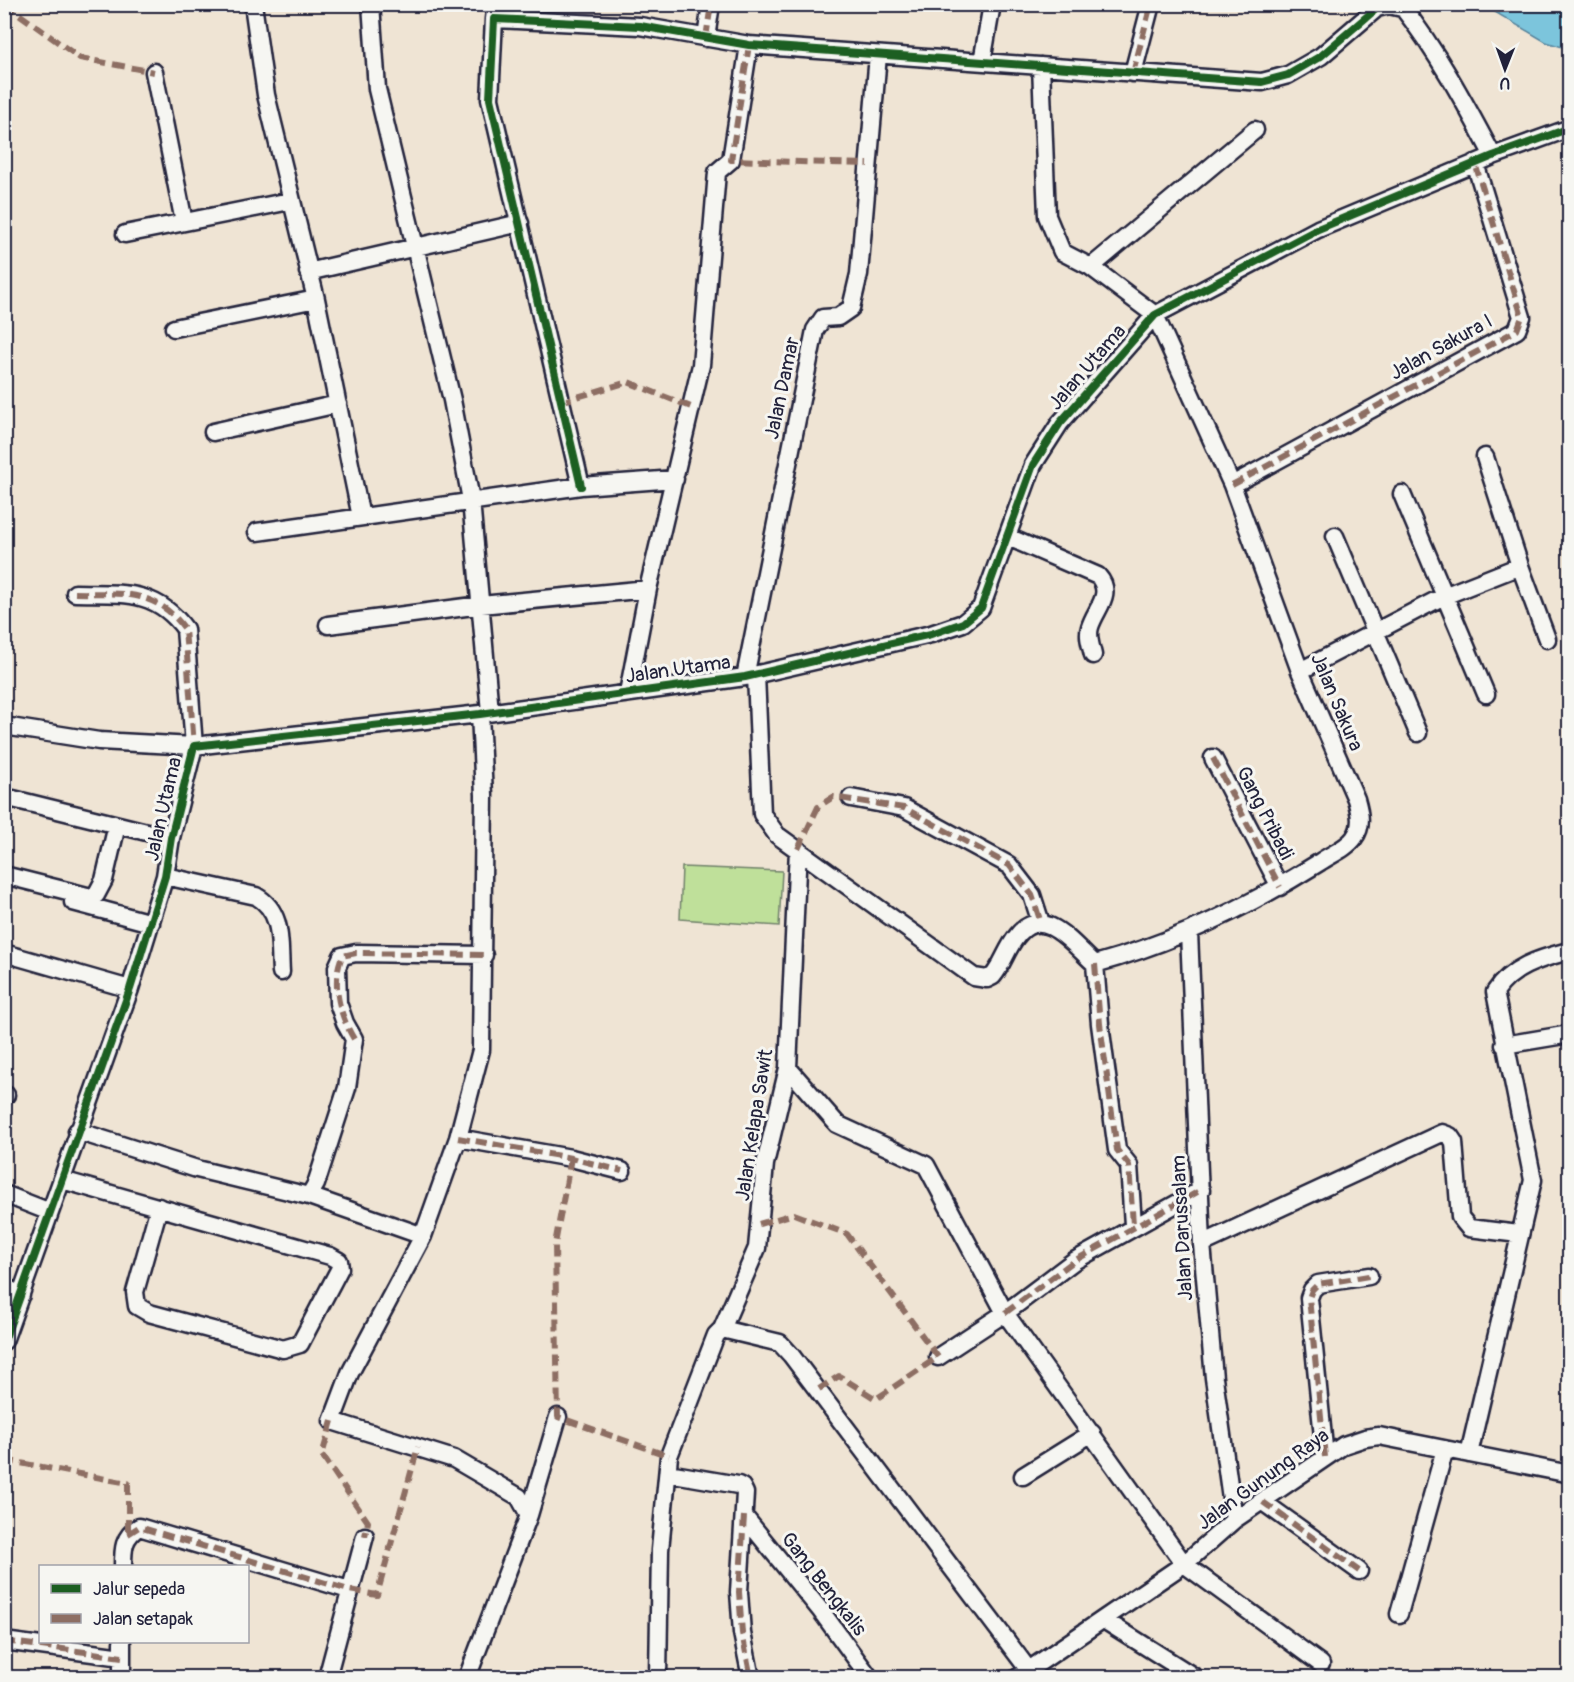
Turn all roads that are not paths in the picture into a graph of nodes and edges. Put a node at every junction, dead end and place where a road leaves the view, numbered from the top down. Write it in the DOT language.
graph roads {
  1 [pos="253,4"];
  2 [pos="371,4"];
  3 [pos="711,4"];
  4 [pos="992,4"];
  5 [pos="1151,4"];
  6 [pos="1401,6"];
  7 [pos="495,12"];
  8 [pos="706,38"];
  9 [pos="749,45"];
  10 [pos="878,55"];
  11 [pos="982,62"];
  12 [pos="1041,66"];
  13 [pos="154,72"];
  14 [pos="1133,73"];
  15 [pos="1569,128"];
  16 [pos="1255,130"];
  17 [pos="1493,156"];
  18 [pos="1475,163"];
  19 [pos="290,201"];
  20 [pos="184,222"];
  21 [pos="520,223"];
  22 [pos="125,234"];
  23 [pos="413,248"];
  24 [pos="1091,267"];
  25 [pos="309,272"];
  26 [pos="316,299"];
  27 [pos="1155,315"];
  28 [pos="174,328"];
  29 [pos="338,404"];
  30 [pos="213,432"];
  31 [pos="1485,457"];
  32 [pos="675,479"];
  33 [pos="1232,485"];
  34 [pos="581,486"];
  35 [pos="1402,494"];
  36 [pos="471,500"];
  37 [pos="361,517"];
  38 [pos="257,532"];
  39 [pos="1335,536"];
  40 [pos="1008,537"];
  41 [pos="1520,566"];
  42 [pos="648,589"];
  43 [pos="75,593"];
  44 [pos="1444,596"];
  45 [pos="481,605"];
  46 [pos="328,625"];
  47 [pos="1376,632"];
  48 [pos="1547,639"];
  49 [pos="1093,655"];
  50 [pos="1300,671"];
  51 [pos="750,676"];
  52 [pos="628,693"];
  53 [pos="1486,694"];
  54 [pos="485,713"];
  55 [pos="4,726"];
  56 [pos="1418,733"];
  57 [pos="194,746"];
  58 [pos="1213,758"];
  59 [pos="851,798"];
  60 [pos="13,800"];
  61 [pos="117,825"];
  62 [pos="171,838"];
  63 [pos="798,849"];
  64 [pos="4,875"];
  65 [pos="165,876"];
  66 [pos="4,884"];
  67 [pos="1280,887"];
  68 [pos="151,922"];
  69 [pos="1041,923"];
  70 [pos="1189,932"];
  71 [pos="1565,952"];
  72 [pos="4,953"];
  73 [pos="484,955"];
  74 [pos="1095,964"];
  75 [pos="281,972"];
  76 [pos="130,988"];
  77 [pos="1564,1035"];
  78 [pos="1504,1045"];
  79 [pos="788,1068"];
  80 [pos="77,1131"];
  81 [pos="458,1138"];
  82 [pos="622,1171"];
  83 [pos="62,1180"];
  84 [pos="1201,1190"];
  85 [pos="4,1194"];
  86 [pos="309,1196"];
  87 [pos="159,1207"];
  88 [pos="50,1212"];
  89 [pos="1133,1225"];
  90 [pos="1519,1234"];
  91 [pos="423,1236"];
  92 [pos="1202,1244"];
  93 [pos="1369,1276"];
  94 [pos="4,1287"];
  95 [pos="21,1295"];
  96 [pos="1005,1313"];
  97 [pos="722,1329"];
  98 [pos="4,1341"];
  99 [pos="938,1357"];
  100 [pos="558,1417"];
  101 [pos="1092,1433"];
  102 [pos="1445,1449"];
  103 [pos="1469,1454"];
  104 [pos="1325,1457"];
  105 [pos="668,1473"];
  106 [pos="1569,1474"];
  107 [pos="1023,1476"];
  108 [pos="1263,1502"];
  109 [pos="529,1515"];
  110 [pos="744,1516"];
  111 [pos="1234,1520"];
  112 [pos="365,1536"];
  113 [pos="1184,1564"];
  114 [pos="123,1565"];
  115 [pos="1359,1571"];
  116 [pos="349,1590"];
  117 [pos="1399,1614"];
  118 [pos="1104,1620"];
  119 [pos="4,1641"];
  120 [pos="122,1649"];
  121 [pos="1321,1664"];
  122 [pos="1023,1673"];
  123 [pos="122,1677"];
  124 [pos="327,1677"];
  125 [pos="467,1677"];
  126 [pos="658,1677"];
  127 [pos="751,1677"];
  128 [pos="870,1677"];
  129 [pos="1196,1677"];
  1 -- 19 [label="street"];
  2 -- 23 [label="street"];
  3 -- 8 [label="street"];
  4 -- 11 [label="street"];
  5 -- 14 [label="street"];
  6 -- 14 [label="street"];
  6 -- 17 [label="street"];
  7 -- 8 [label="street"];
  7 -- 21 [label="street"];
  8 -- 9 [label="street"];
  9 -- 10 [label="street"];
  9 -- 32 [label="street"];
  10 -- 11 [label="street"];
  10 -- 51 [label="street, Jalan Damar"];
  11 -- 12 [label="street"];
  12 -- 14 [label="street"];
  12 -- 24 [label="street"];
  13 -- 20 [label="street"];
  15 -- 17 [label="street, Jalan Utama"];
  16 -- 24 [label="street"];
  17 -- 18 [label="street, Jalan Utama"];
  18 -- 27 [label="street, Jalan Utama"];
  18 -- 33 [label="street, Jalan Sakura I"];
  19 -- 20 [label="street"];
  19 -- 25 [label="street"];
  20 -- 22 [label="street"];
  21 -- 23 [label="street"];
  21 -- 34 [label="street"];
  23 -- 25 [label="street"];
  23 -- 36 [label="street"];
  24 -- 27 [label="street"];
  25 -- 26 [label="street"];
  26 -- 28 [label="street"];
  26 -- 29 [label="street"];
  27 -- 33 [label="street, Jalan Sakura"];
  27 -- 40 [label="street, Jalan Utama"];
  29 -- 30 [label="street"];
  29 -- 37 [label="street"];
  31 -- 41 [label="street"];
  32 -- 34 [label="street"];
  32 -- 42 [label="street"];
  33 -- 50 [label="street, Jalan Sakura"];
  34 -- 36 [label="street"];
  35 -- 44 [label="street"];
  36 -- 37 [label="street"];
  36 -- 45 [label="street"];
  37 -- 38 [label="street"];
  39 -- 47 [label="street"];
  40 -- 49 [label="street"];
  40 -- 51 [label="street, Jalan Utama"];
  41 -- 44 [label="street"];
  41 -- 48 [label="street"];
  42 -- 45 [label="street"];
  42 -- 52 [label="street"];
  43 -- 57 [label="street"];
  44 -- 47 [label="street"];
  44 -- 53 [label="street"];
  45 -- 46 [label="street"];
  45 -- 54 [label="street"];
  47 -- 50 [label="street"];
  47 -- 56 [label="street"];
  50 -- 67 [label="street, Jalan Sakura"];
  51 -- 52 [label="street, Jalan Utama"];
  51 -- 63 [label="street"];
  52 -- 54 [label="street, Jalan Utama"];
  54 -- 57 [label="street, Jalan Utama"];
  54 -- 73 [label="street"];
  55 -- 57 [label="street"];
  57 -- 62 [label="street, Jalan Utama"];
  58 -- 67 [label="street, Gang Pribadi"];
  59 -- 69 [label="street"];
  60 -- 61 [label="street"];
  61 -- 62 [label="street"];
  61 -- 64 [label="street"];
  62 -- 65 [label="street, Jalan Utama"];
  63 -- 69 [label="street"];
  63 -- 79 [label="street, Jalan Kelapa Sawit"];
  65 -- 68 [label="street, Jalan Utama"];
  65 -- 75 [label="street"];
  66 -- 68 [label="street"];
  67 -- 70 [label="street, Jalan Sakura"];
  68 -- 76 [label="street, Jalan Utama"];
  69 -- 74 [label="street"];
  70 -- 74 [label="street, Jalan Sakura"];
  70 -- 84 [label="street, Jalan Darussalam"];
  71 -- 78 [label="street"];
  72 -- 76 [label="street"];
  73 -- 81 [label="street"];
  73 -- 86 [label="street"];
  74 -- 89 [label="street"];
  76 -- 80 [label="street, Jalan Utama"];
  77 -- 78 [label="street"];
  78 -- 90 [label="street"];
  79 -- 96 [label="street"];
  79 -- 97 [label="street, Jalan Kelapa Sawit"];
  80 -- 83 [label="street, Jalan Utama"];
  80 -- 86 [label="street"];
  81 -- 82 [label="street"];
  81 -- 91 [label="street"];
  83 -- 87 [label="street"];
  83 -- 88 [label="street, Jalan Utama"];
  84 -- 89 [label="street"];
  84 -- 92 [label="street, Jalan Darussalam"];
  85 -- 88 [label="street"];
  86 -- 91 [label="street"];
  87 -- 87 [label="street"];
  88 -- 95 [label="street, Jalan Utama"];
  89 -- 96 [label="street"];
  90 -- 92 [label="street"];
  90 -- 103 [label="street"];
  91 -- 109 [label="street"];
  92 -- 111 [label="street, Jalan Darussalam"];
  93 -- 104 [label="street"];
  94 -- 95 [label="street"];
  95 -- 98 [label="street, Jalan Utama"];
  96 -- 99 [label="street"];
  96 -- 101 [label="street"];
  97 -- 105 [label="street, Jalan Kelapa Sawit"];
  97 -- 122 [label="street"];
  100 -- 109 [label="street"];
  101 -- 107 [label="street"];
  101 -- 113 [label="street"];
  102 -- 103 [label="street, Jalan Gunung Raya"];
  102 -- 104 [label="street, Jalan Gunung Raya"];
  102 -- 117 [label="street"];
  103 -- 106 [label="street, Jalan Gunung Raya"];
  104 -- 108 [label="street, Jalan Gunung Raya"];
  105 -- 110 [label="street"];
  105 -- 126 [label="street, Jalan Kelapa Sawit"];
  108 -- 111 [label="street, Jalan Gunung Raya"];
  108 -- 115 [label="street"];
  109 -- 125 [label="street"];
  110 -- 127 [label="street"];
  110 -- 128 [label="street, Gang Bengkalis"];
  111 -- 113 [label="street, Jalan Gunung Raya"];
  112 -- 116 [label="street"];
  113 -- 118 [label="street, Jalan Gunung Raya"];
  113 -- 121 [label="street"];
  114 -- 116 [label="street"];
  116 -- 124 [label="street"];
  118 -- 122 [label="street, Jalan Gunung Raya"];
  118 -- 129 [label="street"];
  119 -- 120 [label="street"];
  120 -- 123 [label="street"];
}
